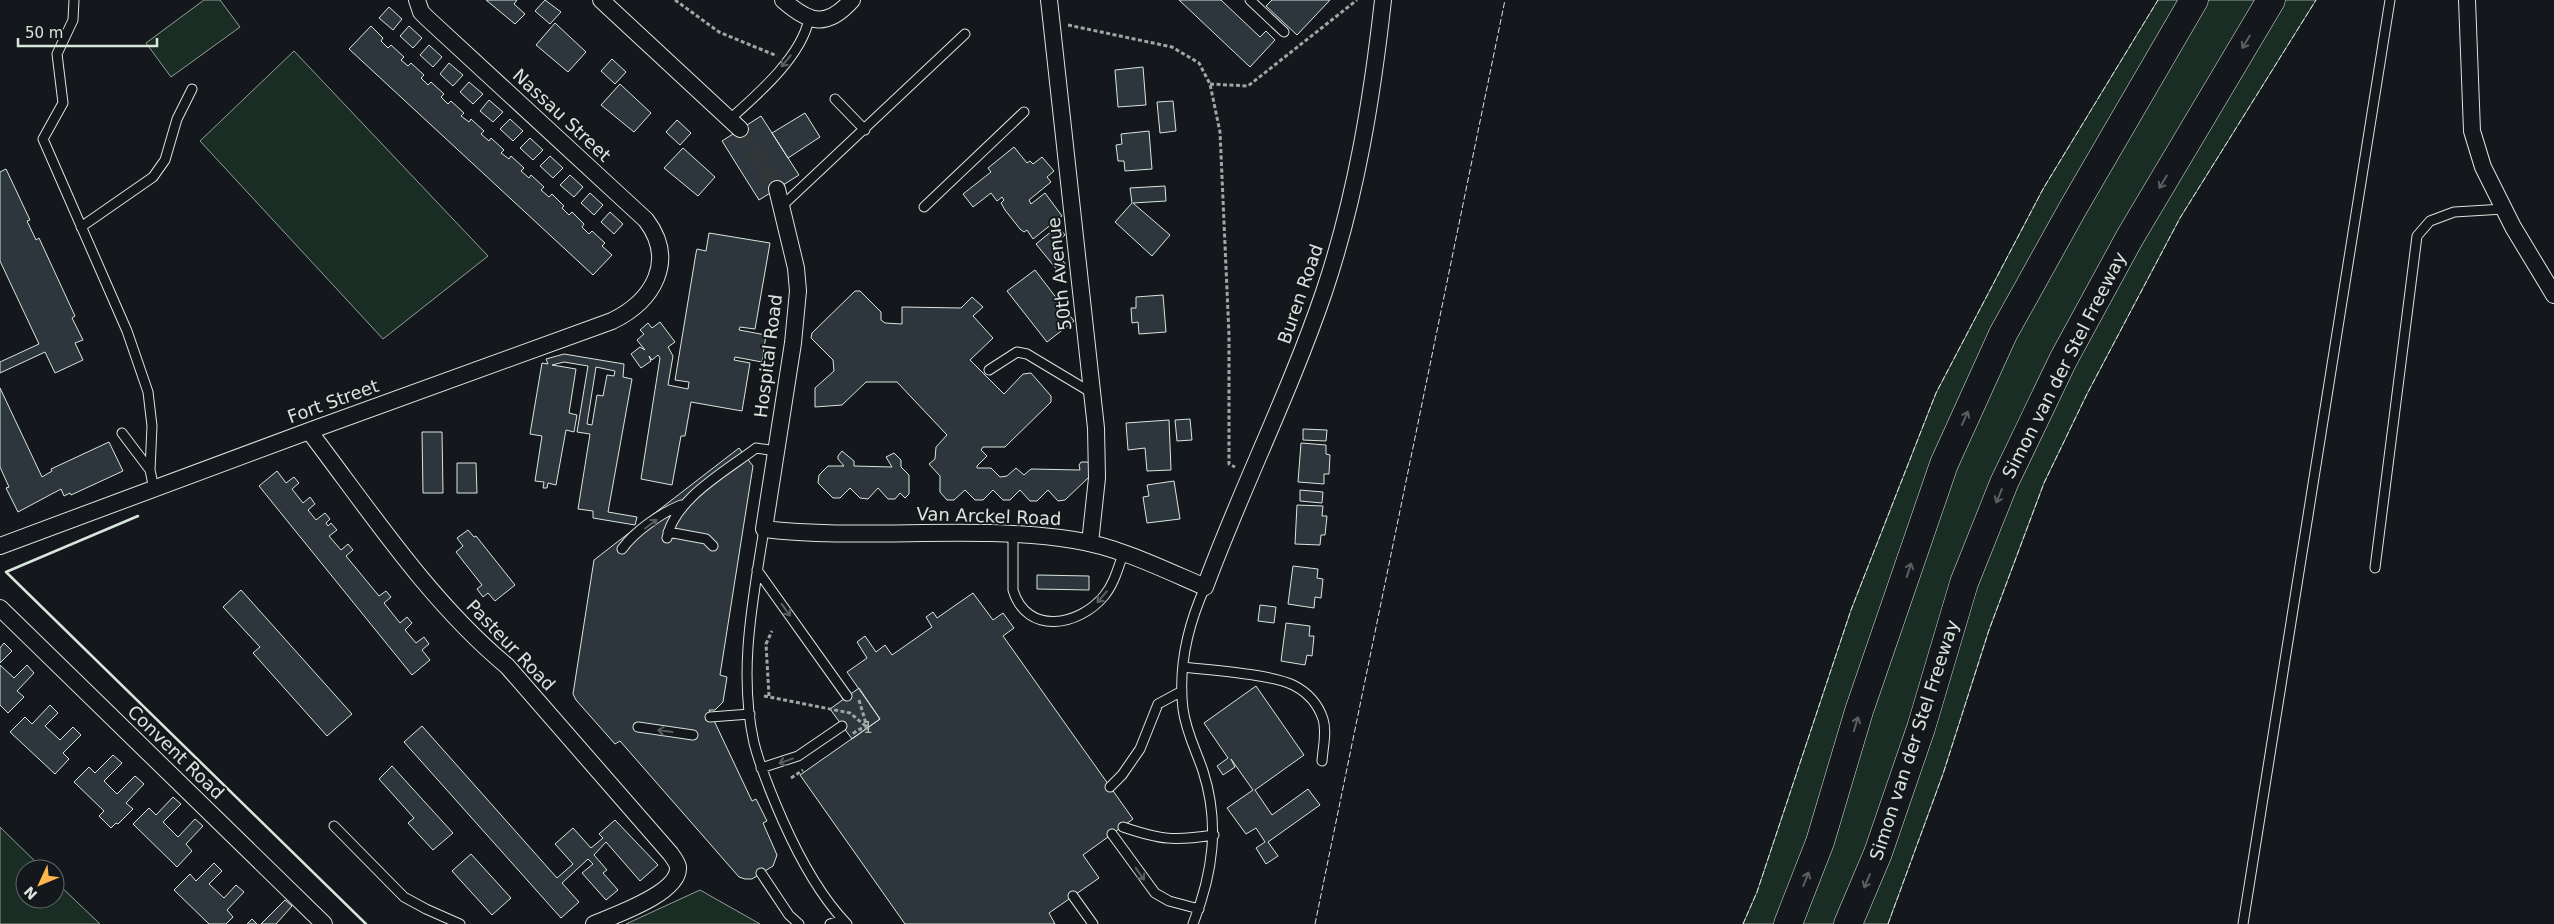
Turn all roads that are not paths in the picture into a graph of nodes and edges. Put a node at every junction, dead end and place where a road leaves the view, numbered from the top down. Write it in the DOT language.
graph roads {
  1 [pos="74,0"];
  2 [pos="417,0"];
  3 [pos="601,0"];
  4 [pos="783,0"];
  5 [pos="852,0"];
  6 [pos="1049,0"];
  7 [pos="1250,0"];
  8 [pos="1384,0"];
  9 [pos="2194,0"];
  10 [pos="2271,0"];
  11 [pos="2390,0"];
  12 [pos="2466,0"];
  13 [pos="809,19"];
  14 [pos="1284,32"];
  15 [pos="965,34"];
  16 [pos="192,89"];
  17 [pos="835,98"];
  18 [pos="1024,112"];
  19 [pos="735,124"];
  20 [pos="865,130"];
  21 [pos="777,189"];
  22 [pos="782,206"];
  23 [pos="924,207"];
  24 [pos="2504,209"];
  25 [pos="81,227"];
  26 [pos="660,269"];
  27 [pos="2554,295"];
  28 [pos="989,370"];
  29 [pos="1093,393"];
  30 [pos="309,431"];
  31 [pos="122,433"];
  32 [pos="776,451"];
  33 [pos="150,470"];
  34 [pos="154,489"];
  35 [pos="683,504"];
  36 [pos="764,529"];
  37 [pos="1013,534"];
  38 [pos="1090,543"];
  39 [pos="0,546"];
  40 [pos="713,546"];
  41 [pos="622,549"];
  42 [pos="1123,554"];
  43 [pos="2375,568"];
  44 [pos="758,570"];
  45 [pos="1205,587"];
  46 [pos="0,608"];
  47 [pos="1183,667"];
  48 [pos="1182,691"];
  49 [pos="847,696"];
  50 [pos="750,714"];
  51 [pos="710,717"];
  52 [pos="638,726"];
  53 [pos="842,726"];
  54 [pos="693,734"];
  55 [pos="1322,760"];
  56 [pos="761,768"];
  57 [pos="1110,787"];
  58 [pos="334,826"];
  59 [pos="1123,826"];
  60 [pos="1112,834"];
  61 [pos="1214,835"];
  62 [pos="761,873"];
  63 [pos="1073,896"];
  64 [pos="1199,909"];
  65 [pos="2245,913"];
  66 [pos="845,922"];
  67 [pos="324,924"];
  68 [pos="460,924"];
  69 [pos="594,924"];
  70 [pos="799,924"];
  71 [pos="830,924"];
  72 [pos="1093,924"];
  73 [pos="1193,924"];
  74 [pos="1788,924"];
  75 [pos="1848,924"];
  76 [pos="2243,924"];
  77 [pos="2247,924"];
  1 -- 25 [label="lane"];
  2 -- 26 [label="street, Nassau Street"];
  3 -- 19 [label="street"];
  4 -- 13 [label="street"];
  5 -- 13 [label="street"];
  6 -- 29 [label="street, 50th Avenue"];
  7 -- 14 [label="lane"];
  8 -- 45 [label="street, Buren Road"];
  74 -- 9 [label="highway, one-way"];
  10 -- 75 [label="highway, Simon van der Stel Freeway, one-way"];
  11 -- 65 [label="lane"];
  12 -- 24 [label="street"];
  13 -- 19 [label="lane"];
  15 -- 20 [label="lane"];
  16 -- 25 [label="lane"];
  17 -- 20 [label="lane"];
  18 -- 23 [label="lane"];
  20 -- 22 [label="lane"];
  21 -- 22 [label="street, Hospital Road"];
  22 -- 32 [label="street, Hospital Road"];
  24 -- 27 [label="street"];
  24 -- 43 [label="lane"];
  25 -- 33 [label="lane"];
  26 -- 30 [label="street, Fort Street"];
  28 -- 29 [label="lane"];
  29 -- 38 [label="street, 50th Avenue"];
  30 -- 34 [label="street, Fort Street"];
  30 -- 69 [label="street, Pasteur Road"];
  31 -- 33 [label="lane"];
  32 -- 35 [label="lane"];
  32 -- 36 [label="street, Hospital Road"];
  33 -- 34 [label="lane"];
  34 -- 39 [label="street, Fort Street"];
  35 -- 40 [label="lane"];
  41 -- 35 [label="lane, one-way"];
  36 -- 37 [label="street, Van Arckel Road"];
  36 -- 44 [label="lane"];
  37 -- 38 [label="street, Van Arckel Road"];
  42 -- 37 [label="lane, one-way"];
  38 -- 42 [label="street, Van Arckel Road"];
  42 -- 45 [label="street, Van Arckel Road"];
  44 -- 49 [label="lane, one-way"];
  44 -- 50 [label="lane"];
  45 -- 47 [label="lane"];
  46 -- 67 [label="street, Convent Road"];
  47 -- 48 [label="lane"];
  47 -- 55 [label="lane"];
  48 -- 57 [label="lane"];
  48 -- 61 [label="lane"];
  50 -- 51 [label="lane"];
  50 -- 56 [label="lane"];
  54 -- 52 [label="lane, one-way"];
  53 -- 56 [label="lane, one-way"];
  56 -- 66 [label="lane"];
  58 -- 68 [label="lane"];
  59 -- 61 [label="lane"];
  60 -- 64 [label="lane, one-way"];
  61 -- 64 [label="lane"];
  62 -- 70 [label="lane"];
  63 -- 72 [label="lane"];
  64 -- 73 [label="lane"];
  65 -- 76 [label="lane"];
  65 -- 77 [label="lane"];
  66 -- 71 [label="lane"];
}
